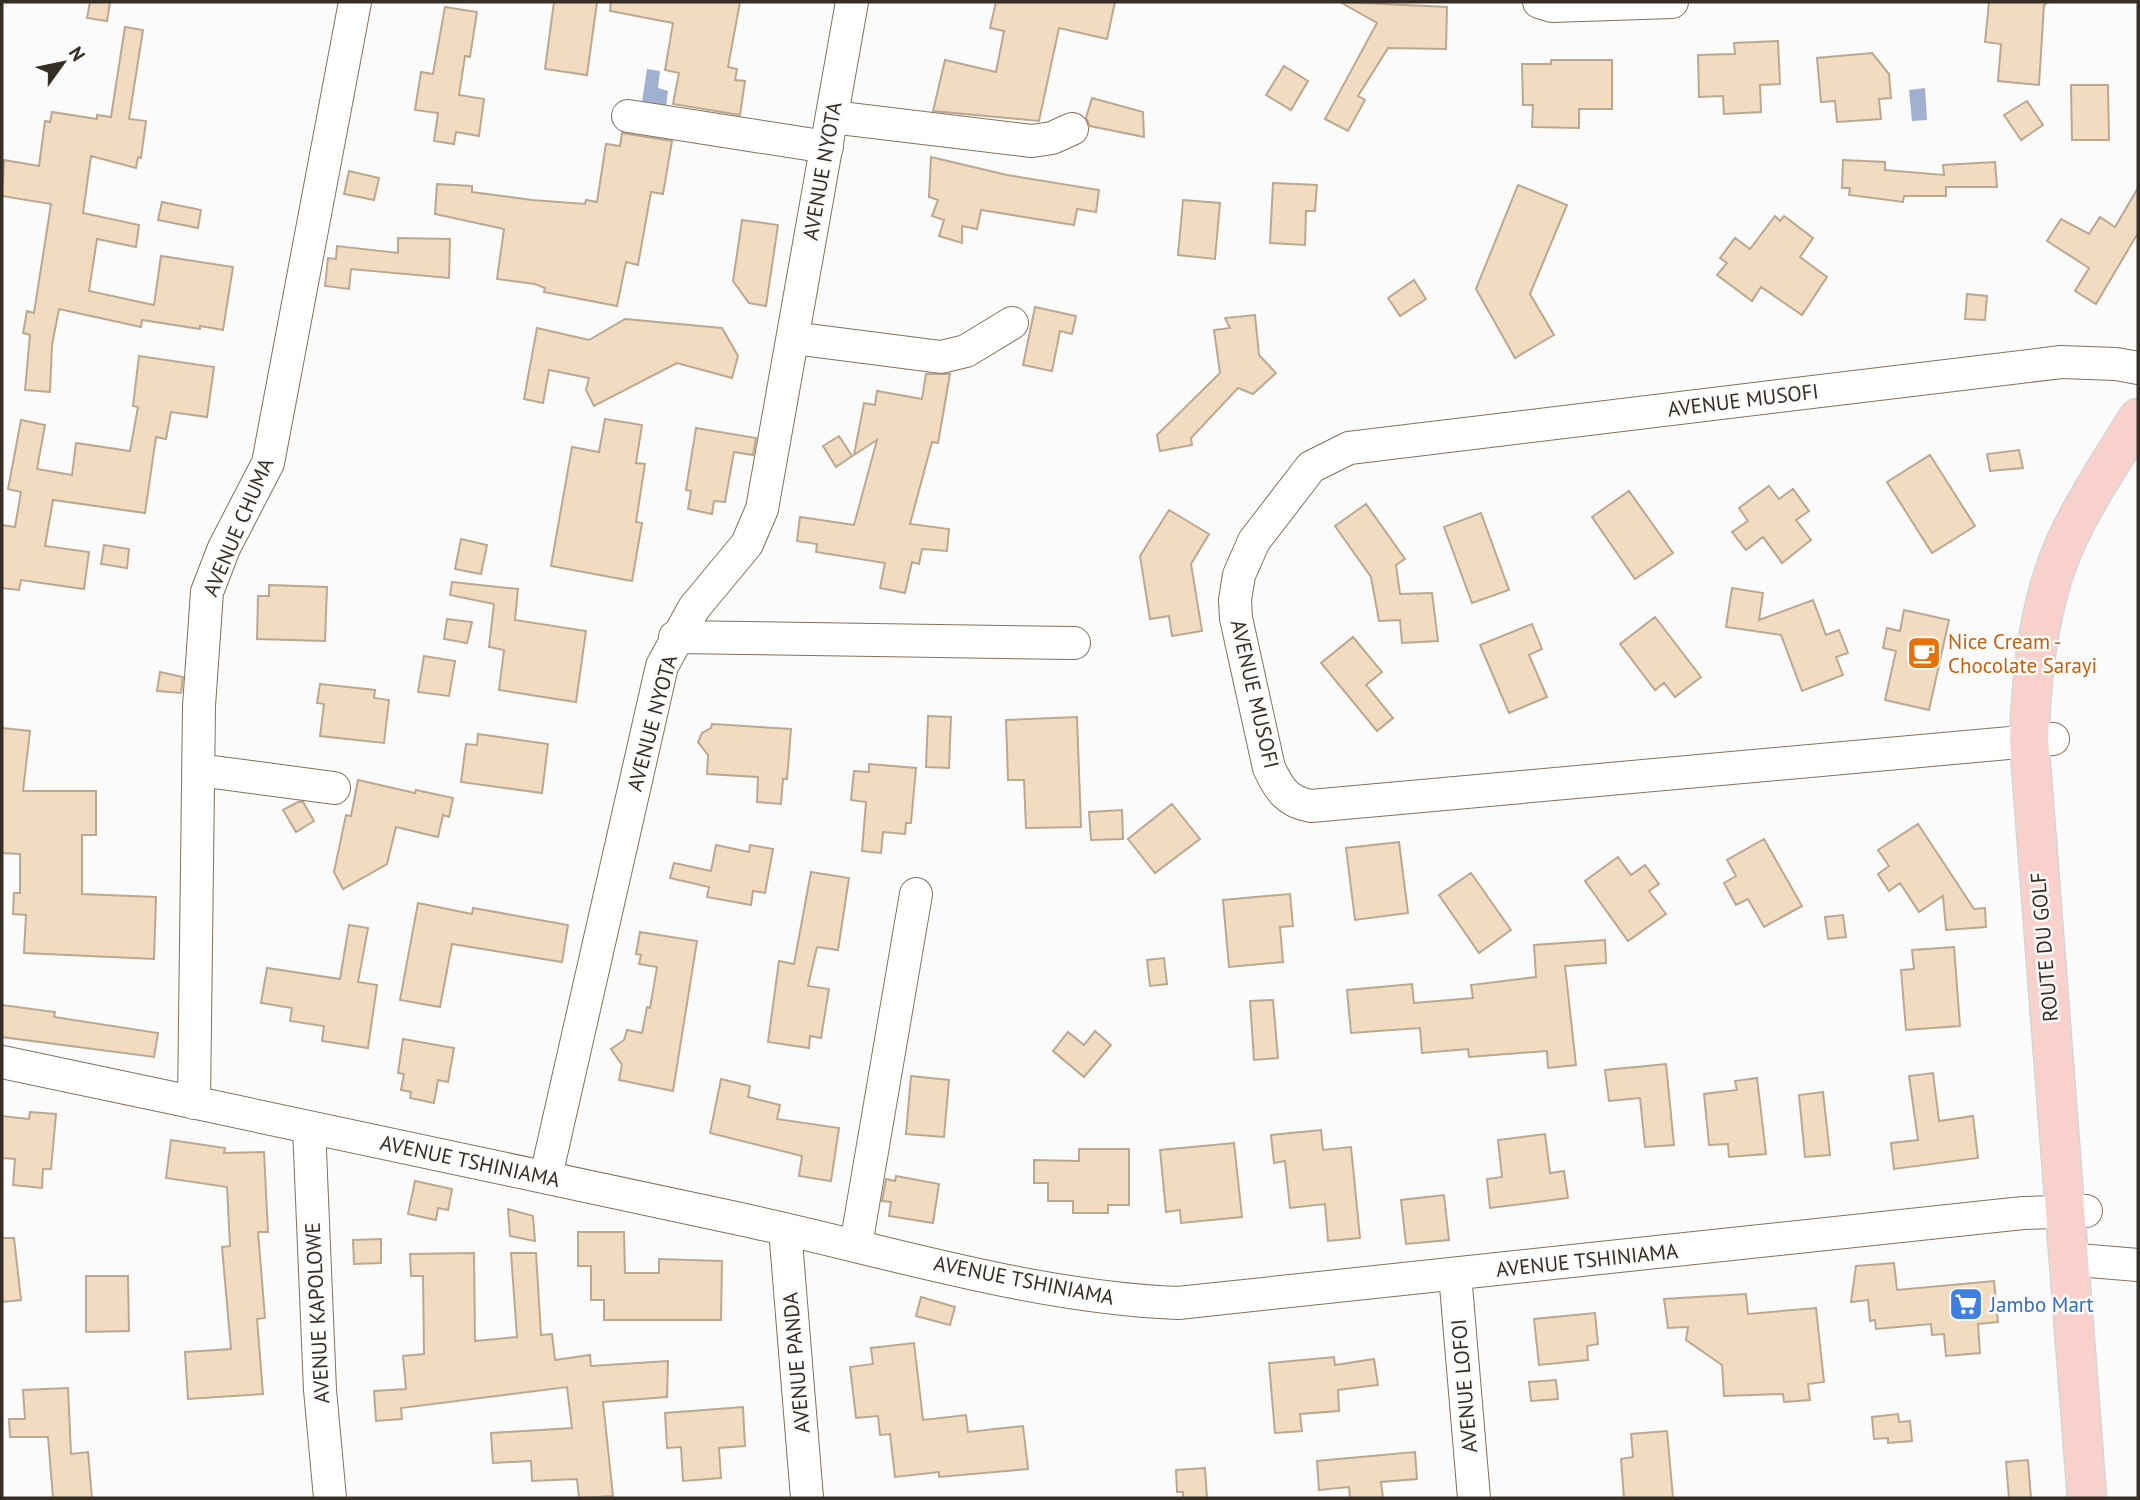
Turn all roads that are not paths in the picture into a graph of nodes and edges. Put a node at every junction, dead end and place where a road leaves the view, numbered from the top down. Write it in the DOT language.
graph roads {
  1 [pos="355,2"];
  2 [pos="852,2"];
  3 [pos="1539,2"];
  4 [pos="1672,2"];
  5 [pos="628,116"];
  6 [pos="832,117"];
  7 [pos="1072,130"];
  8 [pos="827,148"];
  9 [pos="1012,323"];
  10 [pos="793,338"];
  11 [pos="2138,368"];
  12 [pos="2138,418"];
  13 [pos="2138,465"];
  14 [pos="676,637"];
  15 [pos="1074,643"];
  16 [pos="2041,739"];
  17 [pos="198,770"];
  18 [pos="334,788"];
  19 [pos="916,894"];
  20 [pos="2,1062"];
  21 [pos="194,1102"];
  22 [pos="309,1127"];
  23 [pos="546,1176"];
  24 [pos="2074,1211"];
  25 [pos="785,1228"];
  26 [pos="856,1245"];
  27 [pos="2078,1259"];
  28 [pos="2138,1265"];
  29 [pos="1454,1274"];
  30 [pos="330,1498"];
  31 [pos="807,1498"];
  32 [pos="1474,1498"];
  33 [pos="2087,1498"];
  34 [pos="2110,1498"];
  1 -- 17 [label="street, AVENUE CHUMA"];
  2 -- 6 [label="street, AVENUE NYOTA"];
  3 -- 4 [label="street"];
  5 -- 8 [label="street"];
  6 -- 7 [label="street"];
  6 -- 8 [label="street, AVENUE NYOTA"];
  8 -- 10 [label="street, AVENUE NYOTA"];
  9 -- 10 [label="street"];
  10 -- 14 [label="street, AVENUE NYOTA"];
  11 -- 16 [label="street, AVENUE MUSOFI"];
  12 -- 16 [label="main road, ROUTE DU GOLF"];
  13 -- 16 [label="main road"];
  14 -- 15 [label="street"];
  14 -- 23 [label="street, AVENUE NYOTA"];
  16 -- 24 [label="main road, ROUTE DU GOLF"];
  17 -- 18 [label="street"];
  17 -- 21 [label="street, AVENUE CHUMA"];
  19 -- 26 [label="street"];
  20 -- 21 [label="street, AVENUE TSHINIAMA"];
  21 -- 22 [label="street, AVENUE TSHINIAMA"];
  22 -- 23 [label="street, AVENUE TSHINIAMA"];
  22 -- 30 [label="street, AVENUE KAPOLOWE"];
  23 -- 25 [label="street, AVENUE TSHINIAMA"];
  24 -- 27 [label="main road, ROUTE DU GOLF"];
  24 -- 29 [label="street, AVENUE TSHINIAMA"];
  25 -- 26 [label="street, AVENUE TSHINIAMA"];
  25 -- 31 [label="street, AVENUE PANDA"];
  26 -- 29 [label="street, AVENUE TSHINIAMA"];
  27 -- 28 [label="street"];
  27 -- 33 [label="main road, ROUTE DU GOLF"];
  27 -- 34 [label="main road"];
  29 -- 32 [label="street, AVENUE LOFOI"];
}
